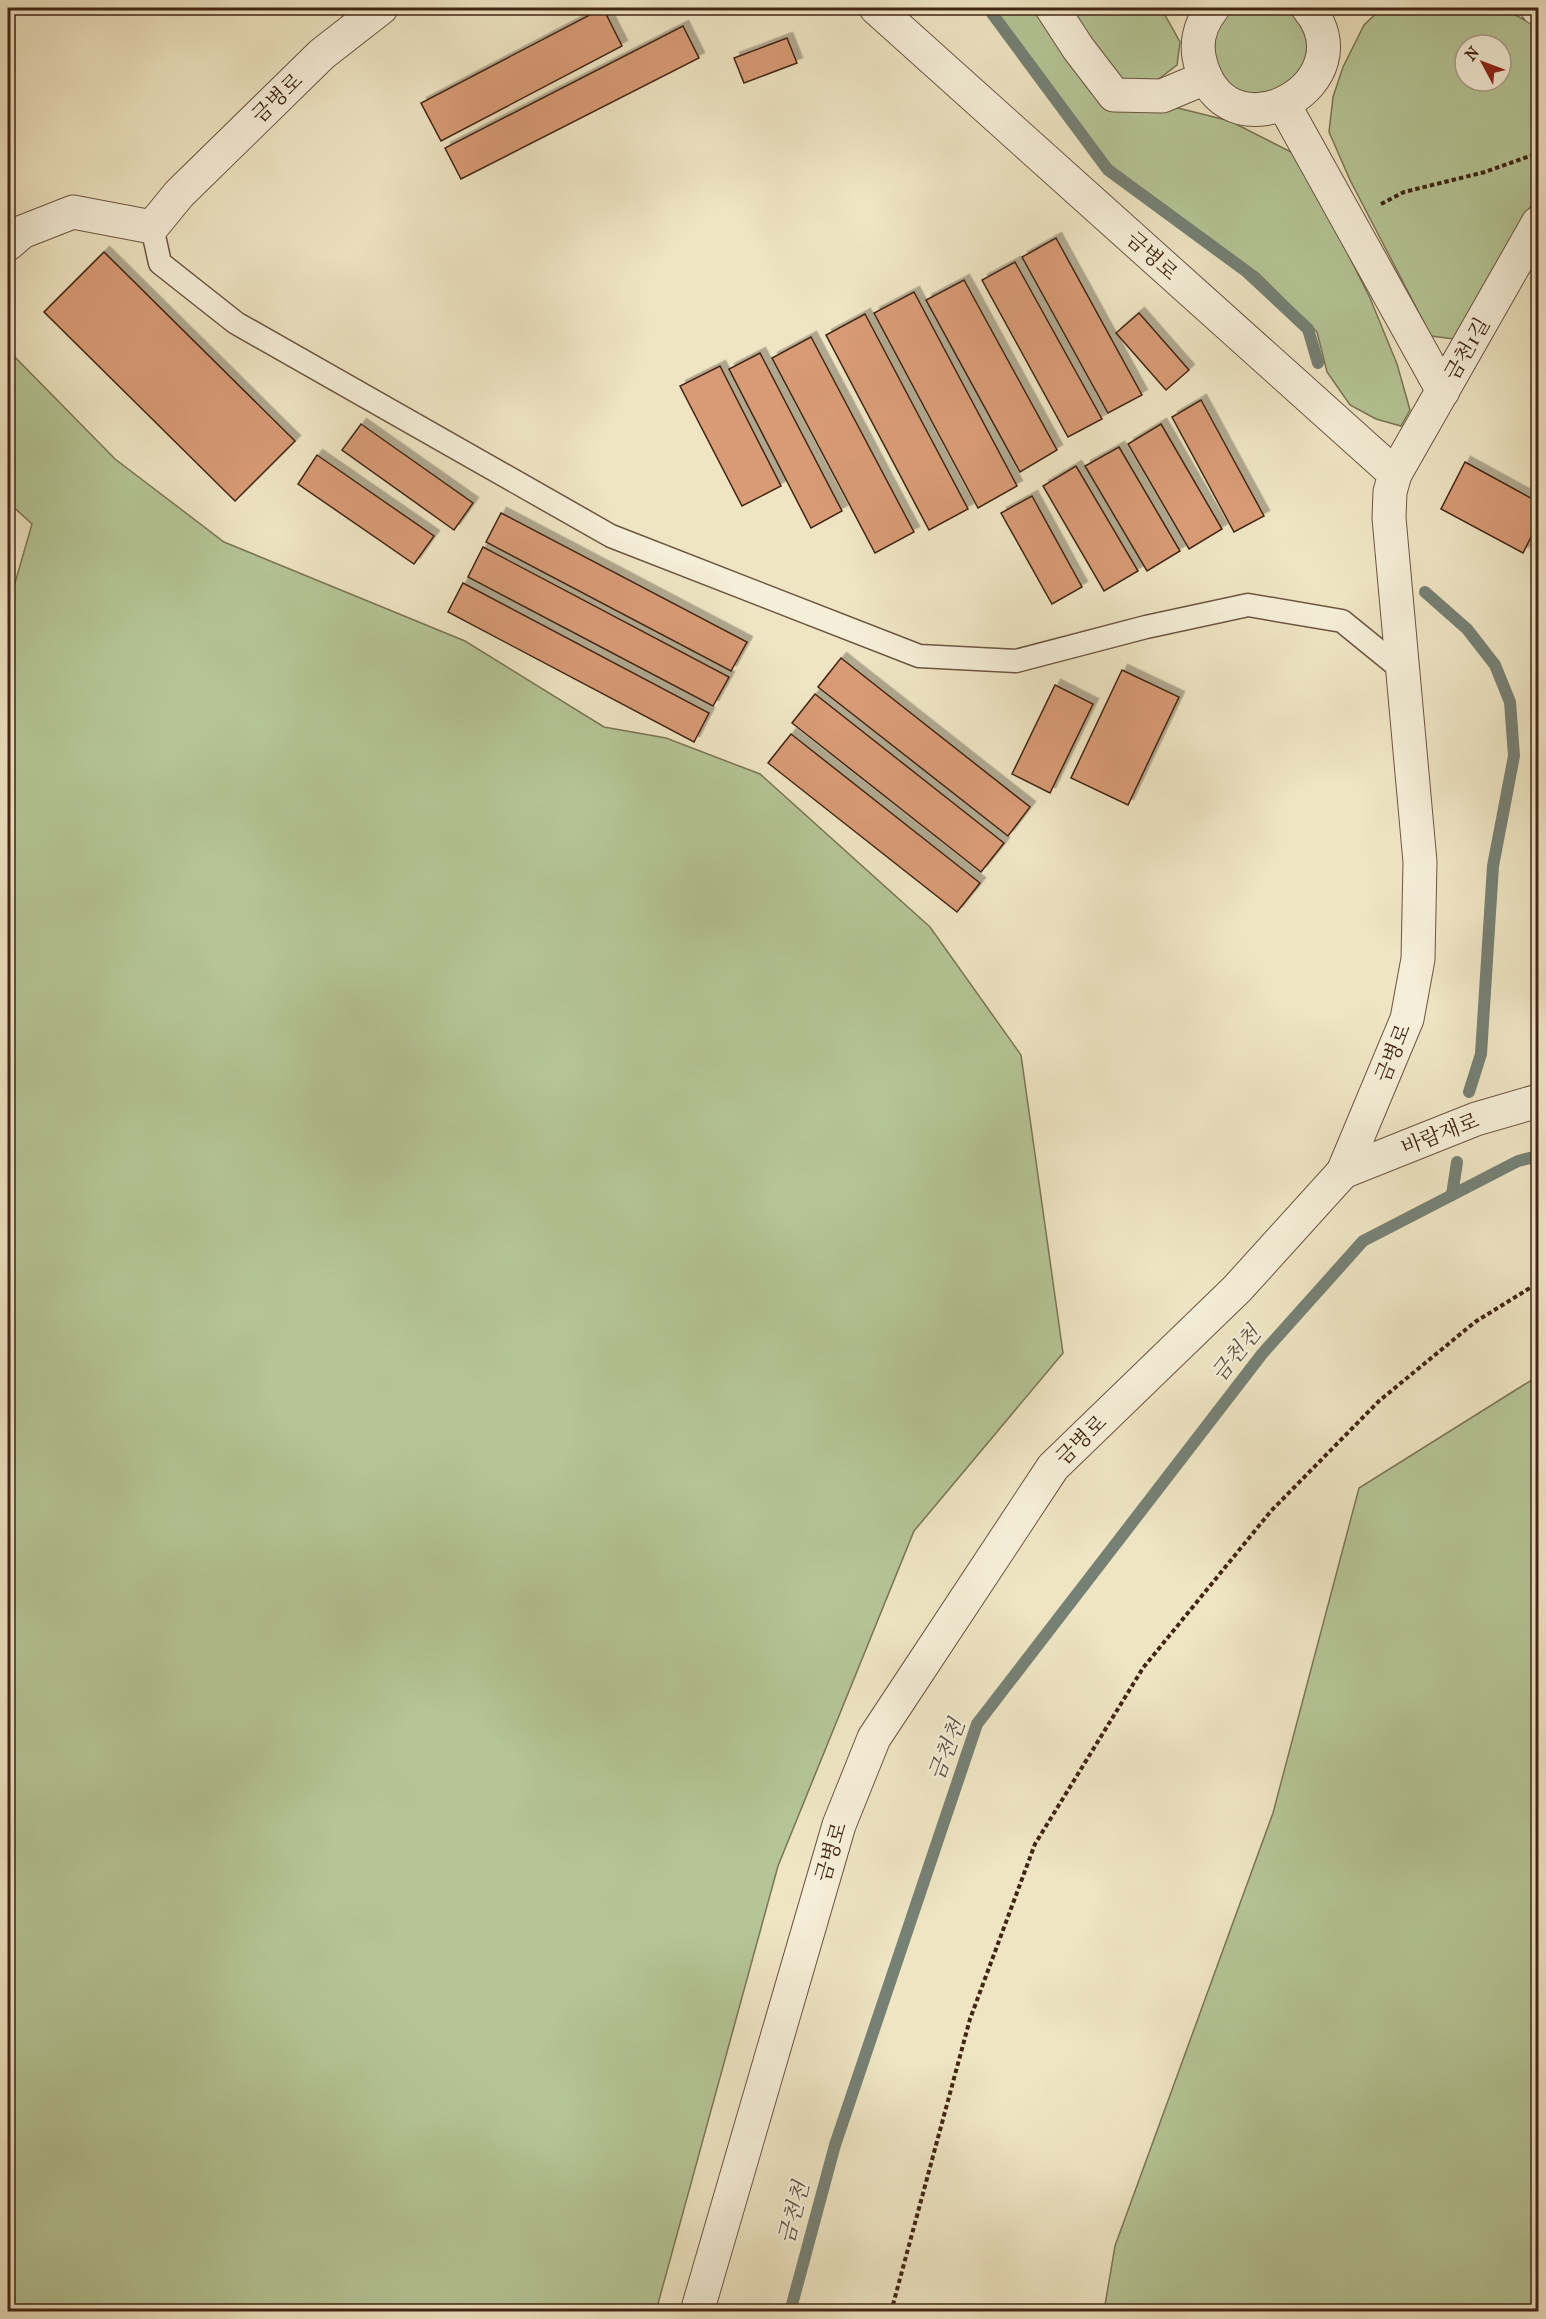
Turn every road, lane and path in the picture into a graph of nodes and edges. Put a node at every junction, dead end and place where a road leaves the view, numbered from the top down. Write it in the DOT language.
graph roads {
  1 [pos="381,8"];
  2 [pos="876,8"];
  3 [pos="1052,8"];
  4 [pos="1213,8"];
  5 [pos="1311,8"];
  6 [pos="1205,78"];
  7 [pos="1284,105"];
  8 [pos="1539,153"];
  9 [pos="1350,222"];
  10 [pos="1539,223"];
  11 [pos="152,227"];
  12 [pos="8,244"];
  13 [pos="1443,391"];
  14 [pos="1395,474"];
  15 [pos="1401,669"];
  16 [pos="1539,1101"];
  17 [pos="1343,1172"];
  18 [pos="1539,1283"];
  19 [pos="697,2312"];
  20 [pos="891,2312"];
  1 -- 11 [label="street, 금병로"];
  2 -- 14 [label="street, 금병로"];
  3 -- 6 [label="street"];
  4 -- 6 [label="street"];
  5 -- 7 [label="street"];
  6 -- 7 [label="street"];
  7 -- 9 [label="street"];
  8 -- 9 [label="path"];
  9 -- 13 [label="street"];
  10 -- 13 [label="street, 금천1길"];
  11 -- 12 [label="street"];
  11 -- 15 [label="lane"];
  13 -- 14 [label="street, 금천1길"];
  14 -- 15 [label="street, 금병로"];
  15 -- 17 [label="street, 금병로"];
  16 -- 17 [label="street, 바람재로"];
  17 -- 19 [label="street, 금병로"];
  18 -- 20 [label="path"];
}
